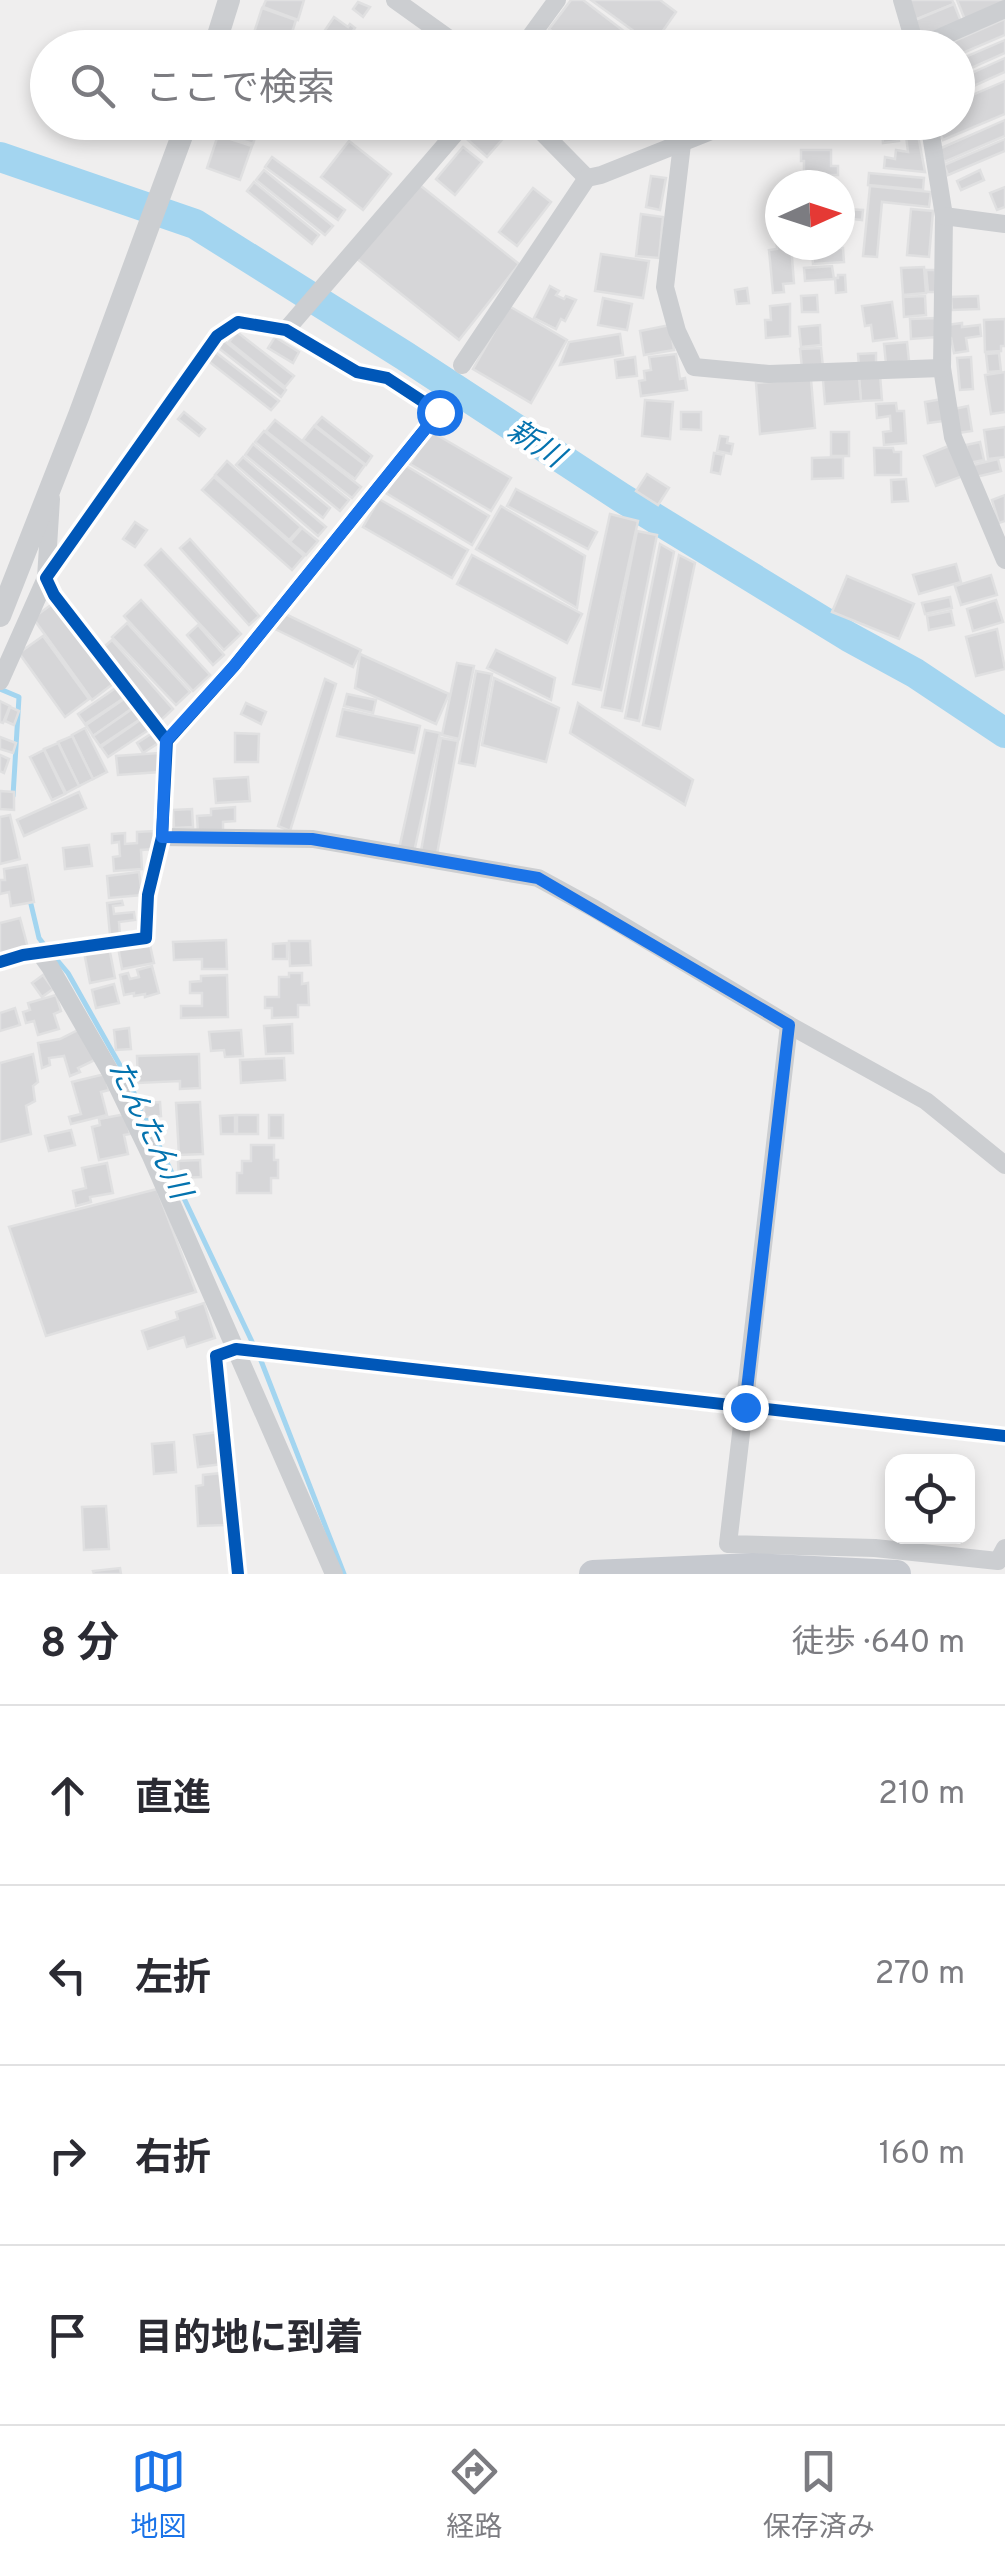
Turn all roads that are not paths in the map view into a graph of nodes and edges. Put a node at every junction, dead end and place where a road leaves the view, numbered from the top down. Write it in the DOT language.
graph roads {
  1 [pos="229,0"];
  2 [pos="395,0"];
  3 [pos="557,0"];
  4 [pos="902,0"];
  5 [pos="1005,9"];
  6 [pos="220,30"];
  7 [pos="437,30"];
  8 [pos="535,30"];
  9 [pos="911,30"];
  10 [pos="957,30"];
  11 [pos="180,140"];
  12 [pos="449,140"];
  13 [pos="550,140"];
  14 [pos="691,140"];
  15 [pos="933,140"];
  16 [pos="682,144"];
  17 [pos="588,178"];
  18 [pos="944,216"];
  19 [pos="1005,224"];
  20 [pos="286,330"];
  21 [pos="462,365"];
  22 [pos="942,368"];
  23 [pos="52,478"];
  24 [pos="1005,560"];
  25 [pos="46,578"];
  26 [pos="0,616"];
  27 [pos="0,681"];
  28 [pos="166,741"];
  29 [pos="162,837"];
  30 [pos="40,953"];
  31 [pos="0,962"];
  32 [pos="789,1025"];
  33 [pos="1005,1164"];
  34 [pos="236,1349"];
  35 [pos="745,1407"];
  36 [pos="1005,1436"];
  37 [pos="1005,1548"];
  38 [pos="238,1574"];
  39 [pos="334,1574"];
  40 [pos="593,1574"];
  41 [pos="897,1574"];
  1 -- 6 [label="street"];
  2 -- 7 [label="street"];
  3 -- 8 [label="street"];
  4 -- 9 [label="street"];
  5 -- 10 [label="street"];
  11 -- 23 [label="street"];
  12 -- 20 [label="street"];
  13 -- 17 [label="street"];
  14 -- 16 [label="street"];
  15 -- 18 [label="street"];
  16 -- 17 [label="street"];
  16 -- 22 [label="street"];
  17 -- 21 [label="street"];
  18 -- 19 [label="street"];
  18 -- 22 [label="street"];
  20 -- 25 [label="street"];
  20 -- 28 [label="street"];
  22 -- 24 [label="street"];
  23 -- 25 [label="street"];
  23 -- 26 [label="street"];
  25 -- 27 [label="street"];
  25 -- 28 [label="street"];
  28 -- 29 [label="street"];
  29 -- 30 [label="street"];
  29 -- 32 [label="street"];
  30 -- 31 [label="street"];
  30 -- 34 [label="street"];
  32 -- 33 [label="street"];
  32 -- 35 [label="street"];
  34 -- 35 [label="street"];
  34 -- 38 [label="street"];
  34 -- 39 [label="street"];
  35 -- 36 [label="street"];
  35 -- 37 [label="street"];
  40 -- 41 [label="main road"];
}
